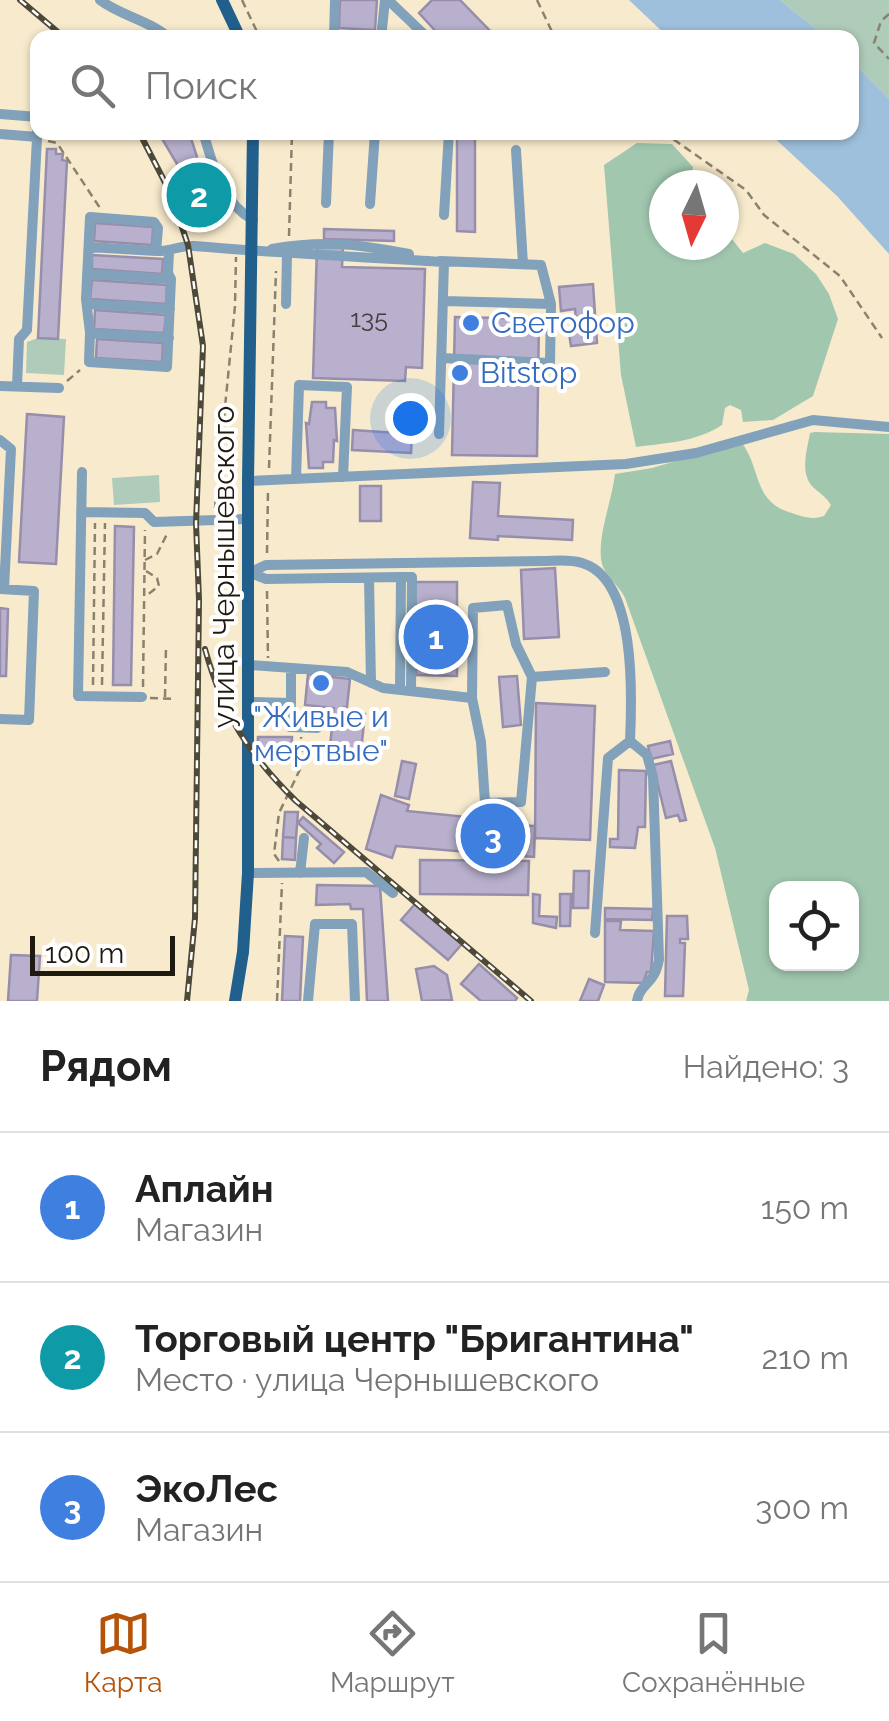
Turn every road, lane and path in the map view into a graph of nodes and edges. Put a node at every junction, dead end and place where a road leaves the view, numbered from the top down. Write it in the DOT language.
graph roads {
  1 [pos="100,0"];
  2 [pos="126,0"];
  3 [pos="222,0"];
  4 [pos="242,0"];
  5 [pos="335,0"];
  6 [pos="387,0"];
  7 [pos="537,0"];
  8 [pos="889,14"];
  9 [pos="129,16"];
  10 [pos="159,30"];
  11 [pos="236,30"];
  12 [pos="256,30"];
  13 [pos="334,30"];
  14 [pos="382,30"];
  15 [pos="419,30"];
  16 [pos="551,30"];
  17 [pos="889,59"];
  18 [pos="0,114"];
  19 [pos="30,117"];
  20 [pos="0,134"];
  21 [pos="30,137"];
  22 [pos="37,140"];
  23 [pos="45,140"];
  24 [pos="206,140"];
  25 [pos="254,140"];
  26 [pos="292,140"];
  27 [pos="330,140"];
  28 [pos="374,140"];
  29 [pos="449,140"];
  30 [pos="674,140"];
  31 [pos="516,150"];
  32 [pos="326,203"];
  33 [pos="370,204"];
  34 [pos="444,216"];
  35 [pos="106,218"];
  36 [pos="253,220"];
  37 [pos="89,247"];
  38 [pos="156,251"];
  39 [pos="236,251"];
  40 [pos="169,252"];
  41 [pos="285,252"];
  42 [pos="252,253"];
  43 [pos="444,262"];
  44 [pos="523,264"];
  45 [pos="87,274"];
  46 [pos="171,279"];
  47 [pos="442,301"];
  48 [pos="88,304"];
  49 [pos="286,304"];
  50 [pos="551,304"];
  51 [pos="170,309"];
  52 [pos="90,333"];
  53 [pos="169,338"];
  54 [pos="882,338"];
  55 [pos="441,358"];
  56 [pos="89,362"];
  57 [pos="0,386"];
  58 [pos="17,386"];
  59 [pos="59,388"];
  60 [pos="889,427"];
  61 [pos="439,434"];
  62 [pos="0,440"];
  63 [pos="82,472"];
  64 [pos="343,478"];
  65 [pos="296,479"];
  66 [pos="269,480"];
  67 [pos="248,481"];
  68 [pos="81,512"];
  69 [pos="100,512"];
  70 [pos="146,513"];
  71 [pos="248,519"];
  72 [pos="214,522"];
  73 [pos="170,523"];
  74 [pos="95,549"];
  75 [pos="104,549"];
  76 [pos="145,560"];
  77 [pos="266,566"];
  78 [pos="144,570"];
  79 [pos="249,572"];
  80 [pos="369,578"];
  81 [pos="266,579"];
  82 [pos="94,587"];
  83 [pos="104,588"];
  84 [pos="2,589"];
  85 [pos="144,596"];
  86 [pos="94,616"];
  87 [pos="103,616"];
  88 [pos="166,646"];
  89 [pos="249,665"];
  90 [pos="268,666"];
  91 [pos="93,667"];
  92 [pos="102,667"];
  93 [pos="291,668"];
  94 [pos="606,672"];
  95 [pos="532,677"];
  96 [pos="371,682"];
  97 [pos="406,690"];
  98 [pos="97,696"];
  99 [pos="142,697"];
  100 [pos="165,698"];
  101 [pos="472,698"];
  102 [pos="175,699"];
  103 [pos="249,702"];
  104 [pos="291,703"];
  105 [pos="0,719"];
  106 [pos="300,728"];
  107 [pos="317,728"];
  108 [pos="630,741"];
  109 [pos="304,838"];
  110 [pos="248,873"];
  111 [pos="283,873"];
  112 [pos="300,873"];
  113 [pos="393,893"];
  114 [pos="595,933"];
  115 [pos="235,1001"];
  116 [pos="277,1001"];
  117 [pos="308,1001"];
  118 [pos="356,1001"];
  119 [pos="638,1001"];
  1 -- 9 [label="street"];
  2 -- 9 [label="street"];
  3 -- 11 [label="main road"];
  4 -- 12 [label="path"];
  5 -- 13 [label="street"];
  6 -- 14 [label="street"];
  6 -- 15 [label="street"];
  7 -- 16 [label="path"];
  8 -- 17 [label="path"];
  9 -- 10 [label="street"];
  18 -- 19 [label="street"];
  20 -- 21 [label="street"];
  22 -- 58 [label="street"];
  23 -- 35 [label="path"];
  24 -- 36 [label="street"];
  25 -- 36 [label="main road, улица Чернышевского"];
  26 -- 41 [label="path"];
  27 -- 32 [label="street"];
  28 -- 33 [label="street"];
  29 -- 34 [label="street"];
  30 -- 54 [label="path"];
  31 -- 44 [label="street"];
  35 -- 37 [label="street"];
  35 -- 38 [label="street"];
  36 -- 42 [label="main road, улица Чернышевского"];
  37 -- 38 [label="street"];
  37 -- 45 [label="street"];
  38 -- 40 [label="street"];
  39 -- 40 [label="street"];
  39 -- 42 [label="street"];
  39 -- 72 [label="path"];
  40 -- 46 [label="street"];
  41 -- 42 [label="street"];
  41 -- 43 [label="street"];
  41 -- 49 [label="street"];
  41 -- 66 [label="path"];
  42 -- 67 [label="main road, улица Чернышевского"];
  43 -- 44 [label="street"];
  43 -- 47 [label="street"];
  44 -- 50 [label="street"];
  45 -- 46 [label="street"];
  45 -- 48 [label="street"];
  46 -- 51 [label="street"];
  47 -- 50 [label="street"];
  47 -- 55 [label="street"];
  48 -- 51 [label="street"];
  48 -- 52 [label="street"];
  50 -- 55 [label="street"];
  51 -- 53 [label="street"];
  52 -- 53 [label="street"];
  52 -- 56 [label="street"];
  53 -- 56 [label="street"];
  55 -- 61 [label="street"];
  56 -- 59 [label="path"];
  57 -- 58 [label="street"];
  58 -- 59 [label="street"];
  60 -- 64 [label="street"];
  62 -- 84 [label="street"];
  63 -- 68 [label="street"];
  64 -- 65 [label="street"];
  64 -- 65 [label="street"];
  65 -- 66 [label="street"];
  66 -- 67 [label="street"];
  66 -- 77 [label="path"];
  67 -- 71 [label="main road, улица Чернышевского"];
  68 -- 69 [label="street"];
  68 -- 98 [label="street"];
  69 -- 70 [label="street"];
  69 -- 74 [label="path"];
  69 -- 75 [label="path"];
  70 -- 73 [label="street"];
  70 -- 76 [label="path"];
  71 -- 72 [label="street"];
  71 -- 79 [label="main road, улица Чернышевского"];
  72 -- 73 [label="street"];
  73 -- 76 [label="path"];
  74 -- 75 [label="path"];
  74 -- 82 [label="path"];
  75 -- 83 [label="path"];
  76 -- 78 [label="path"];
  77 -- 79 [label="street"];
  77 -- 108 [label="street"];
  78 -- 85 [label="path"];
  78 -- 85 [label="path"];
  79 -- 81 [label="street"];
  79 -- 89 [label="main road, улица Чернышевского"];
  80 -- 81 [label="street"];
  80 -- 96 [label="street"];
  80 -- 97 [label="street"];
  81 -- 90 [label="path"];
  82 -- 83 [label="path"];
  82 -- 86 [label="path"];
  83 -- 87 [label="path"];
  84 -- 105 [label="street"];
  85 -- 99 [label="path"];
  86 -- 87 [label="path"];
  86 -- 91 [label="path"];
  87 -- 92 [label="path"];
  88 -- 100 [label="path"];
  89 -- 90 [label="street"];
  89 -- 103 [label="main road, улица Чернышевского"];
  90 -- 93 [label="street"];
  91 -- 92 [label="path"];
  91 -- 98 [label="path"];
  92 -- 98 [label="path"];
  93 -- 96 [label="street"];
  93 -- 104 [label="street"];
  94 -- 95 [label="street"];
  95 -- 101 [label="street"];
  95 -- 101 [label="street"];
  96 -- 97 [label="street"];
  97 -- 101 [label="street"];
  98 -- 99 [label="street"];
  99 -- 100 [label="path"];
  100 -- 102 [label="path"];
  103 -- 104 [label="street"];
  103 -- 110 [label="main road, улица Чернышевского"];
  104 -- 106 [label="street"];
  106 -- 107 [label="street"];
  106 -- 111 [label="path"];
  108 -- 114 [label="street"];
  108 -- 119 [label="street"];
  109 -- 112 [label="street"];
  110 -- 111 [label="street"];
  110 -- 115 [label="main road, улица Чернышевского"];
  111 -- 112 [label="street"];
  111 -- 116 [label="path"];
  112 -- 113 [label="street"];
  117 -- 118 [label="street"];
}
